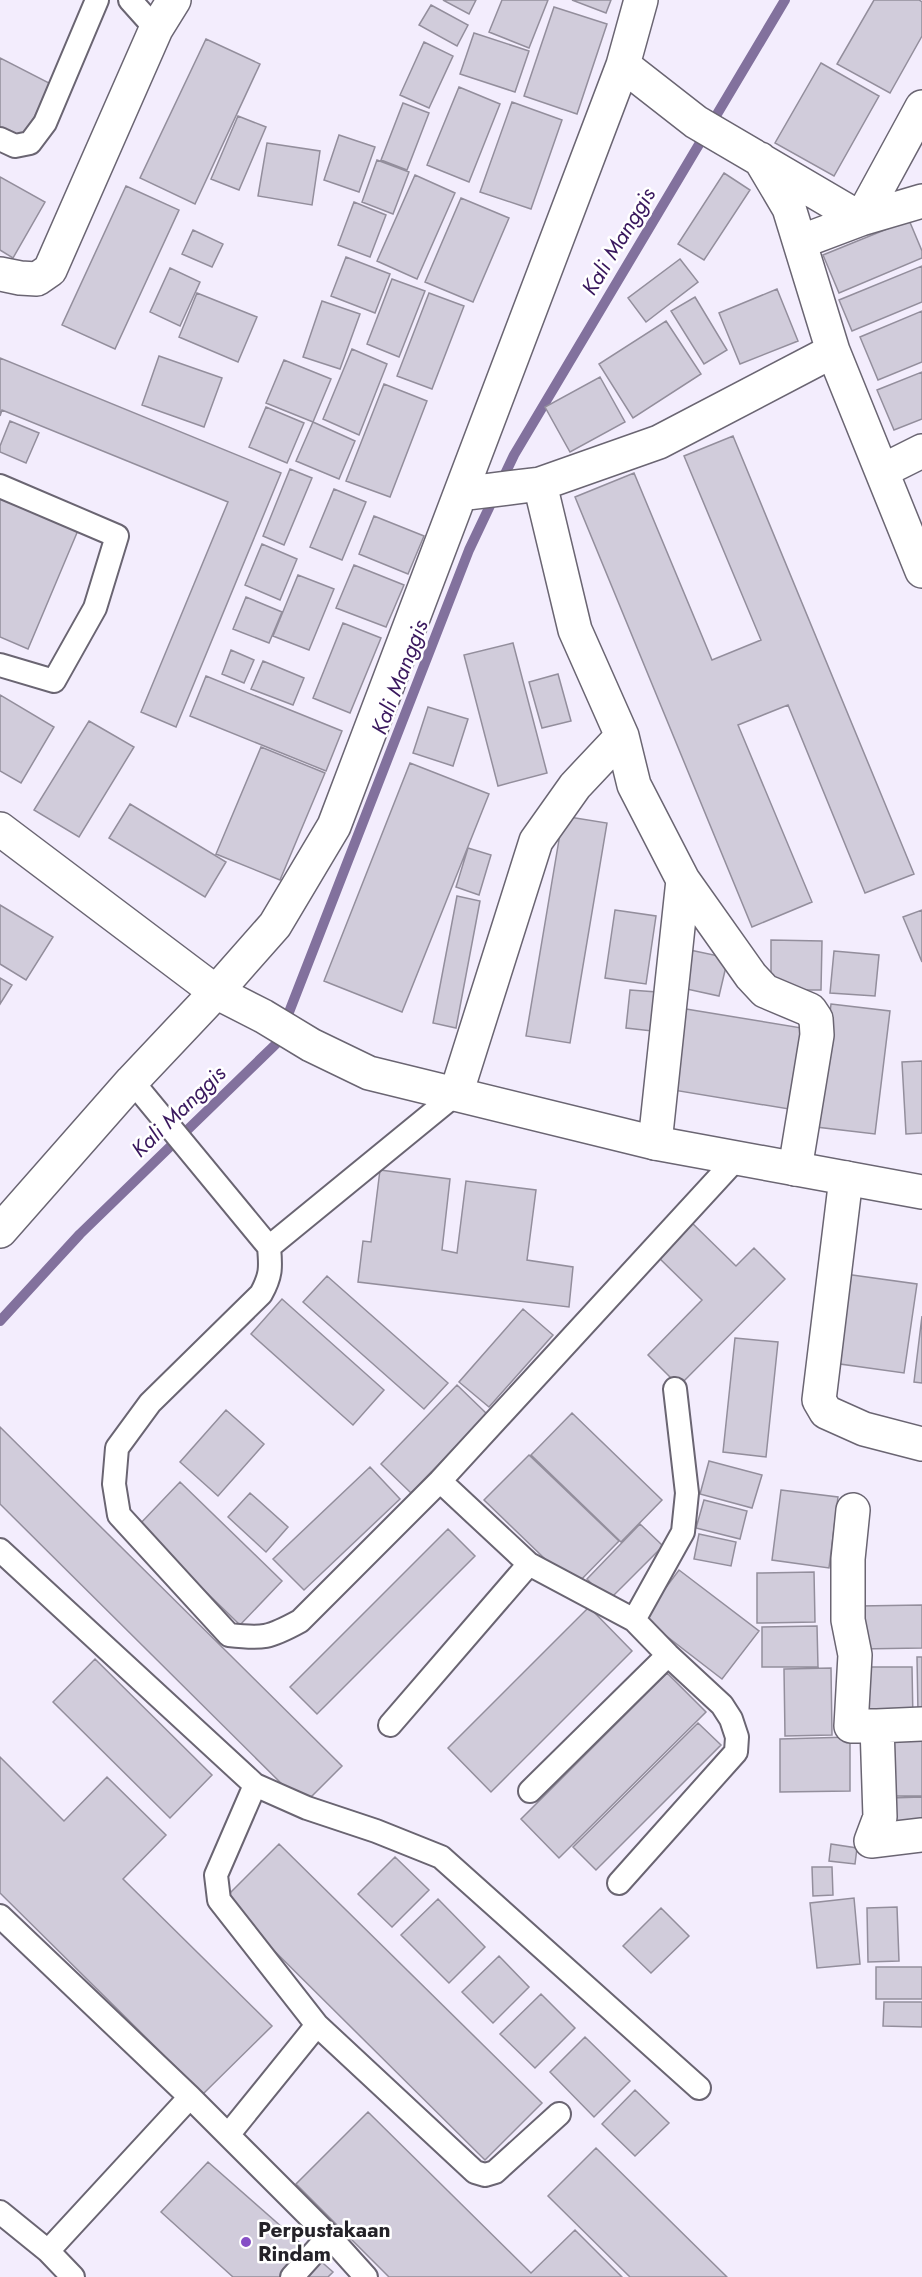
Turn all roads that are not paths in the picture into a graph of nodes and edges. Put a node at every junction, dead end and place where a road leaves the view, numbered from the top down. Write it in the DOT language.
graph roads {
  1 [pos="97,0"];
  2 [pos="130,0"];
  3 [pos="174,0"];
  4 [pos="641,0"];
  5 [pos="156,29"];
  6 [pos="623,65"];
  7 [pos="922,107"];
  8 [pos="0,140"];
  9 [pos="760,159"];
  10 [pos="922,201"];
  11 [pos="861,219"];
  12 [pos="800,242"];
  13 [pos="0,274"];
  14 [pos="833,351"];
  15 [pos="922,451"];
  16 [pos="882,471"];
  17 [pos="526,485"];
  18 [pos="0,486"];
  19 [pos="468,493"];
  20 [pos="922,571"];
  21 [pos="0,665"];
  22 [pos="622,736"];
  23 [pos="0,829"];
  24 [pos="682,880"];
  25 [pos="216,992"];
  26 [pos="132,1081"];
  27 [pos="456,1094"];
  28 [pos="655,1143"];
  29 [pos="737,1158"];
  30 [pos="795,1169"];
  31 [pos="846,1178"];
  32 [pos="922,1192"];
  33 [pos="0,1231"];
  34 [pos="269,1247"];
  35 [pos="675,1389"];
  36 [pos="922,1444"];
  37 [pos="440,1480"];
  38 [pos="853,1510"];
  39 [pos="0,1550"];
  40 [pos="529,1564"];
  41 [pos="634,1620"];
  42 [pos="668,1655"];
  43 [pos="922,1724"];
  44 [pos="390,1725"];
  45 [pos="878,1726"];
  46 [pos="255,1785"];
  47 [pos="531,1791"];
  48 [pos="922,1835"];
  49 [pos="619,1882"];
  50 [pos="0,1916"];
  51 [pos="318,2025"];
  52 [pos="699,2088"];
  53 [pos="190,2097"];
  54 [pos="560,2114"];
  55 [pos="228,2135"];
  56 [pos="0,2212"];
  57 [pos="329,2236"];
  58 [pos="48,2251"];
  59 [pos="73,2277"];
  60 [pos="292,2277"];
  61 [pos="366,2277"];
  1 -- 8 [label="lane"];
  2 -- 5 [label="lane"];
  3 -- 5 [label="street"];
  4 -- 6 [label="street"];
  5 -- 13 [label="street"];
  6 -- 9 [label="street"];
  6 -- 19 [label="street"];
  7 -- 11 [label="street"];
  9 -- 11 [label="street"];
  9 -- 12 [label="street"];
  10 -- 11 [label="street"];
  11 -- 12 [label="street"];
  12 -- 14 [label="street"];
  14 -- 16 [label="street"];
  14 -- 17 [label="street"];
  15 -- 16 [label="street"];
  16 -- 20 [label="street"];
  17 -- 19 [label="street"];
  17 -- 22 [label="street"];
  18 -- 21 [label="lane"];
  19 -- 25 [label="street"];
  22 -- 24 [label="street"];
  22 -- 27 [label="street"];
  23 -- 25 [label="street"];
  24 -- 28 [label="street"];
  24 -- 30 [label="street"];
  25 -- 26 [label="street"];
  25 -- 27 [label="street"];
  26 -- 33 [label="street"];
  26 -- 34 [label="lane"];
  27 -- 28 [label="street"];
  27 -- 34 [label="lane"];
  28 -- 29 [label="street"];
  29 -- 30 [label="street"];
  29 -- 37 [label="lane"];
  30 -- 31 [label="street"];
  31 -- 32 [label="street"];
  31 -- 36 [label="street"];
  34 -- 37 [label="lane"];
  35 -- 41 [label="lane"];
  37 -- 40 [label="lane"];
  38 -- 45 [label="street"];
  39 -- 46 [label="lane"];
  40 -- 41 [label="lane"];
  40 -- 44 [label="lane"];
  41 -- 42 [label="lane"];
  42 -- 47 [label="lane"];
  42 -- 49 [label="lane"];
  43 -- 45 [label="street"];
  45 -- 48 [label="street"];
  46 -- 51 [label="lane"];
  46 -- 52 [label="lane"];
  50 -- 53 [label="lane"];
  51 -- 54 [label="lane"];
  51 -- 55 [label="lane"];
  53 -- 55 [label="lane"];
  53 -- 58 [label="lane"];
  55 -- 57 [label="lane"];
  56 -- 58 [label="lane"];
  57 -- 60 [label="lane"];
  57 -- 61 [label="lane"];
  58 -- 59 [label="lane"];
}
